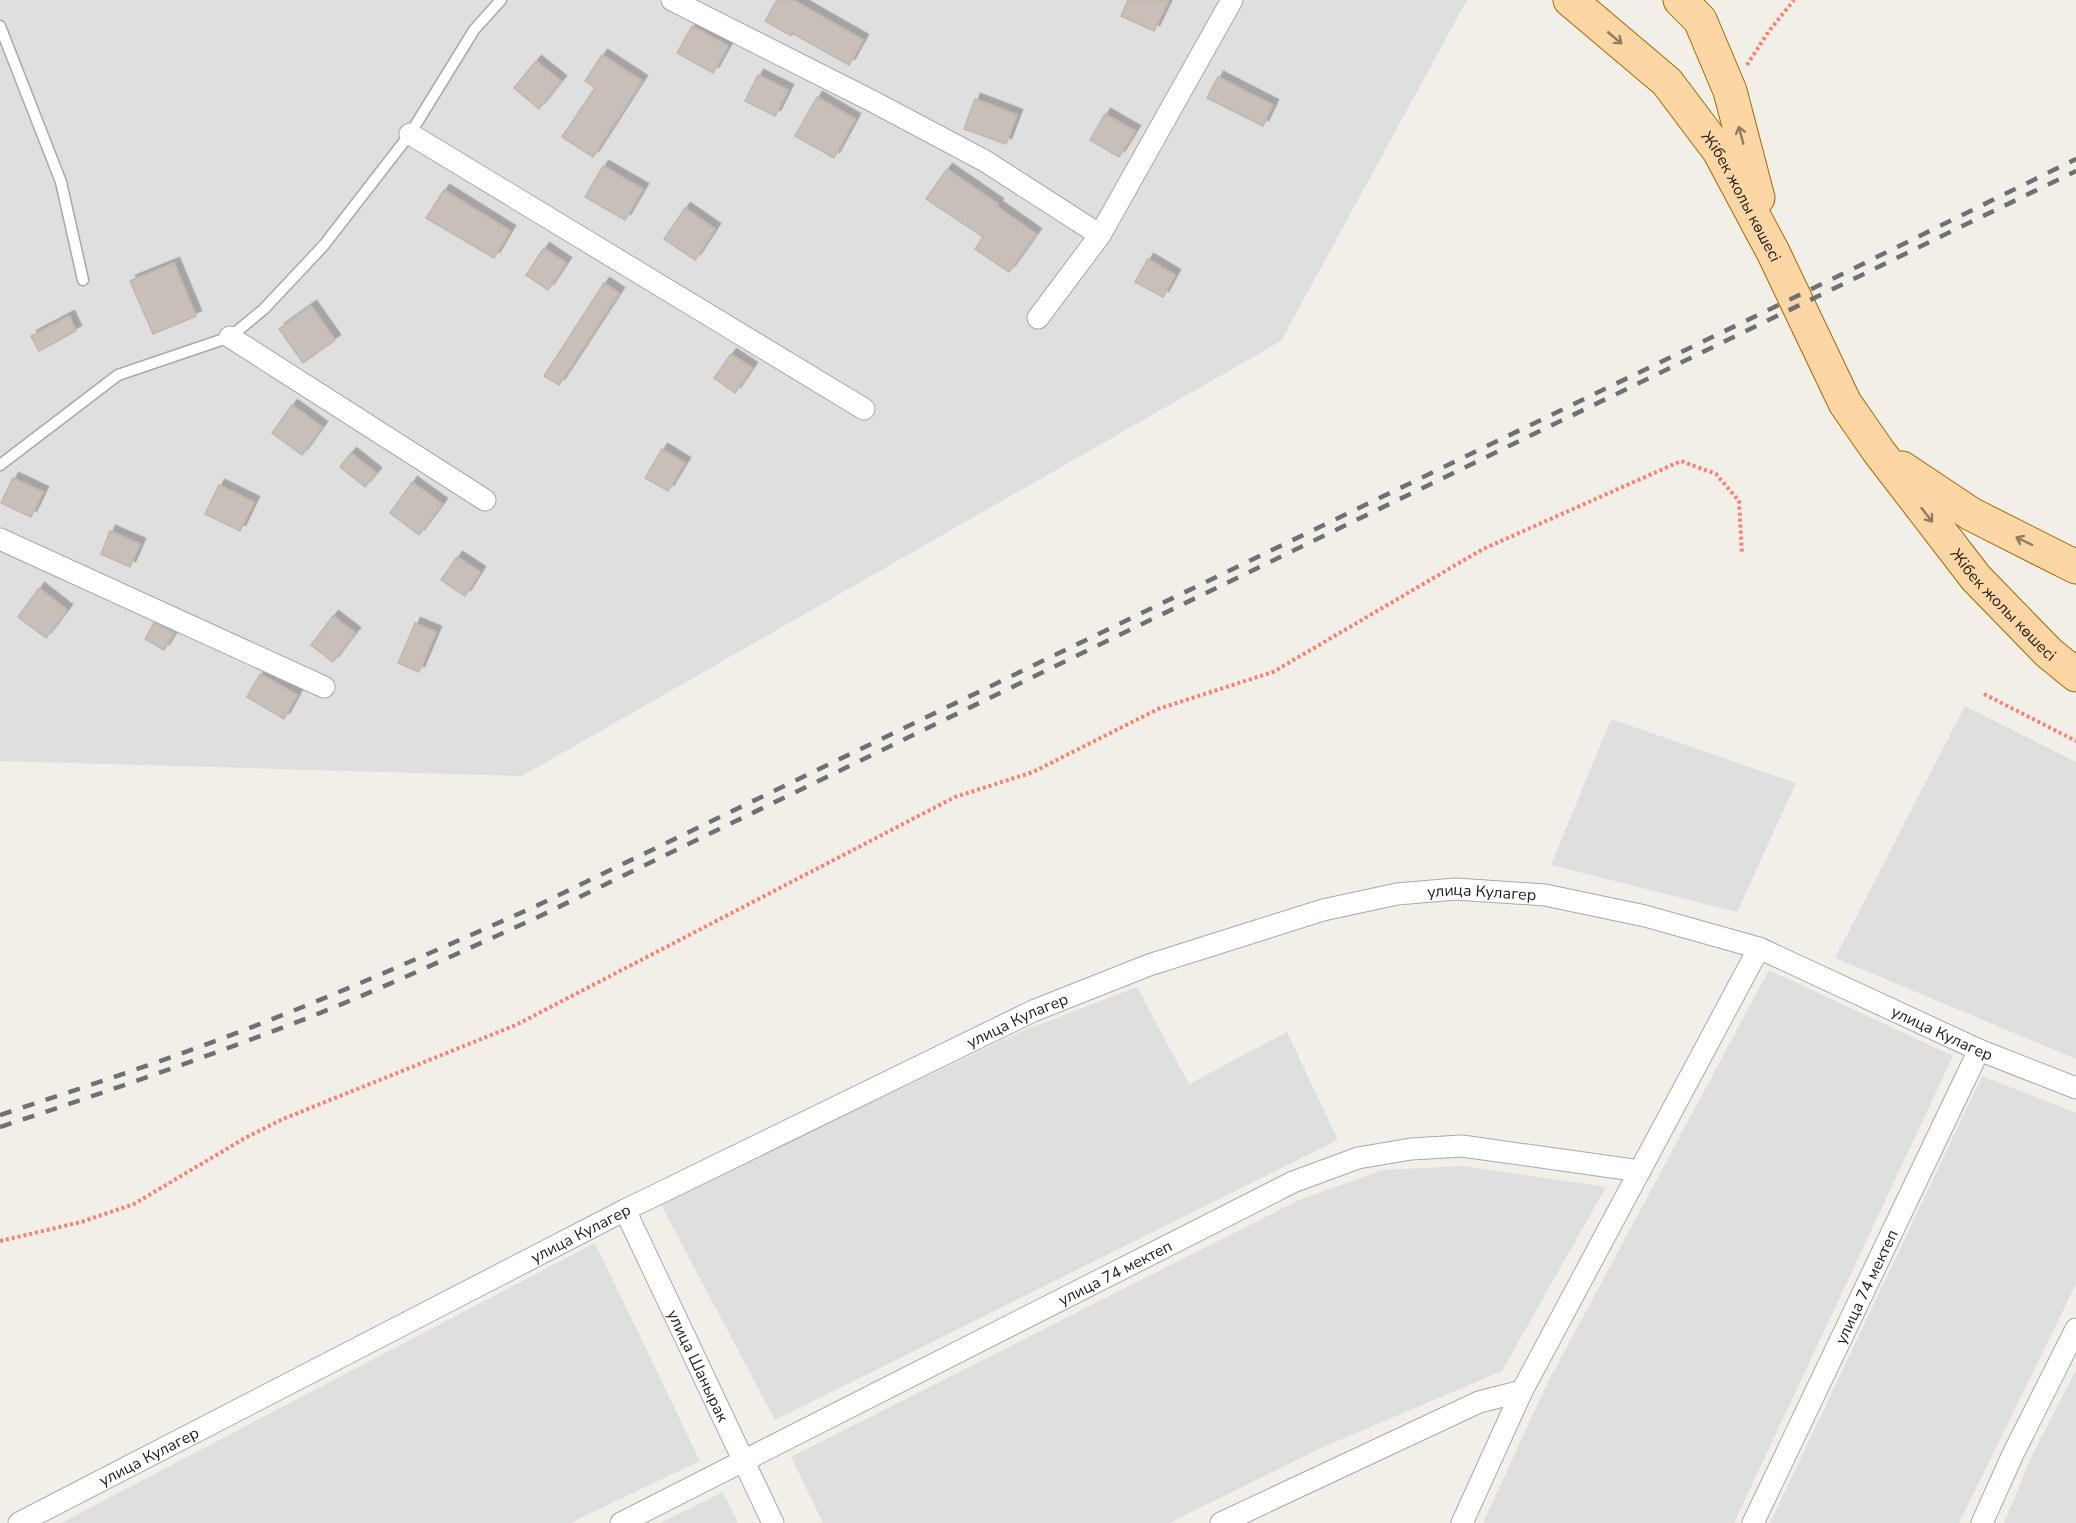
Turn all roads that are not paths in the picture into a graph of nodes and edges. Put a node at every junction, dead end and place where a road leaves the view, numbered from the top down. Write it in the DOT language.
graph roads {
  1 [pos="501,0"];
  2 [pos="672,0"];
  3 [pos="1232,0"];
  4 [pos="1570,0"];
  5 [pos="1680,0"];
  6 [pos="0,26"];
  7 [pos="410,134"];
  8 [pos="1100,235"];
  9 [pos="1773,252"];
  10 [pos="83,280"];
  11 [pos="1038,318"];
  12 [pos="230,337"];
  13 [pos="864,409"];
  14 [pos="1879,452"];
  15 [pos="0,465"];
  16 [pos="486,500"];
  17 [pos="0,539"];
  18 [pos="2076,567"];
  19 [pos="2076,675"];
  20 [pos="324,687"];
  21 [pos="1759,948"];
  22 [pos="1979,1050"];
  23 [pos="2076,1088"];
  24 [pos="1640,1171"];
  25 [pos="626,1210"];
  26 [pos="2076,1329"];
  27 [pos="1521,1390"];
  28 [pos="746,1461"];
  29 [pos="19,1523"];
  30 [pos="621,1523"];
  31 [pos="774,1523"];
  32 [pos="1221,1523"];
  33 [pos="1462,1523"];
  34 [pos="1753,1523"];
  35 [pos="1982,1523"];
  1 -- 7 [label="lane"];
  2 -- 8 [label="street"];
  3 -- 8 [label="street"];
  4 -- 9 [label="main road, Жібек жолы көшесі, one-way"];
  9 -- 5 [label="main road, Жібек жолы көшесі, one-way"];
  6 -- 10 [label="lane"];
  7 -- 12 [label="lane"];
  7 -- 13 [label="street"];
  8 -- 11 [label="street"];
  9 -- 14 [label="main road, Жібек жолы көшесі"];
  12 -- 15 [label="lane"];
  12 -- 16 [label="street"];
  18 -- 14 [label="main road, one-way"];
  14 -- 19 [label="main road, Жібек жолы көшесі, one-way"];
  17 -- 20 [label="street"];
  21 -- 22 [label="street, улица Кулагер"];
  21 -- 24 [label="street"];
  21 -- 25 [label="street, улица Кулагер"];
  22 -- 23 [label="street, улица Кулагер"];
  22 -- 34 [label="street, улица 74 мектеп"];
  24 -- 27 [label="street"];
  24 -- 28 [label="street, улица 74 мектеп"];
  25 -- 28 [label="street, улица Шанырак"];
  25 -- 29 [label="street, улица Кулагер"];
  26 -- 35 [label="street"];
  27 -- 32 [label="street"];
  27 -- 33 [label="street"];
  28 -- 30 [label="street, улица 74 мектеп"];
  28 -- 31 [label="street, улица Шанырак"];
}
